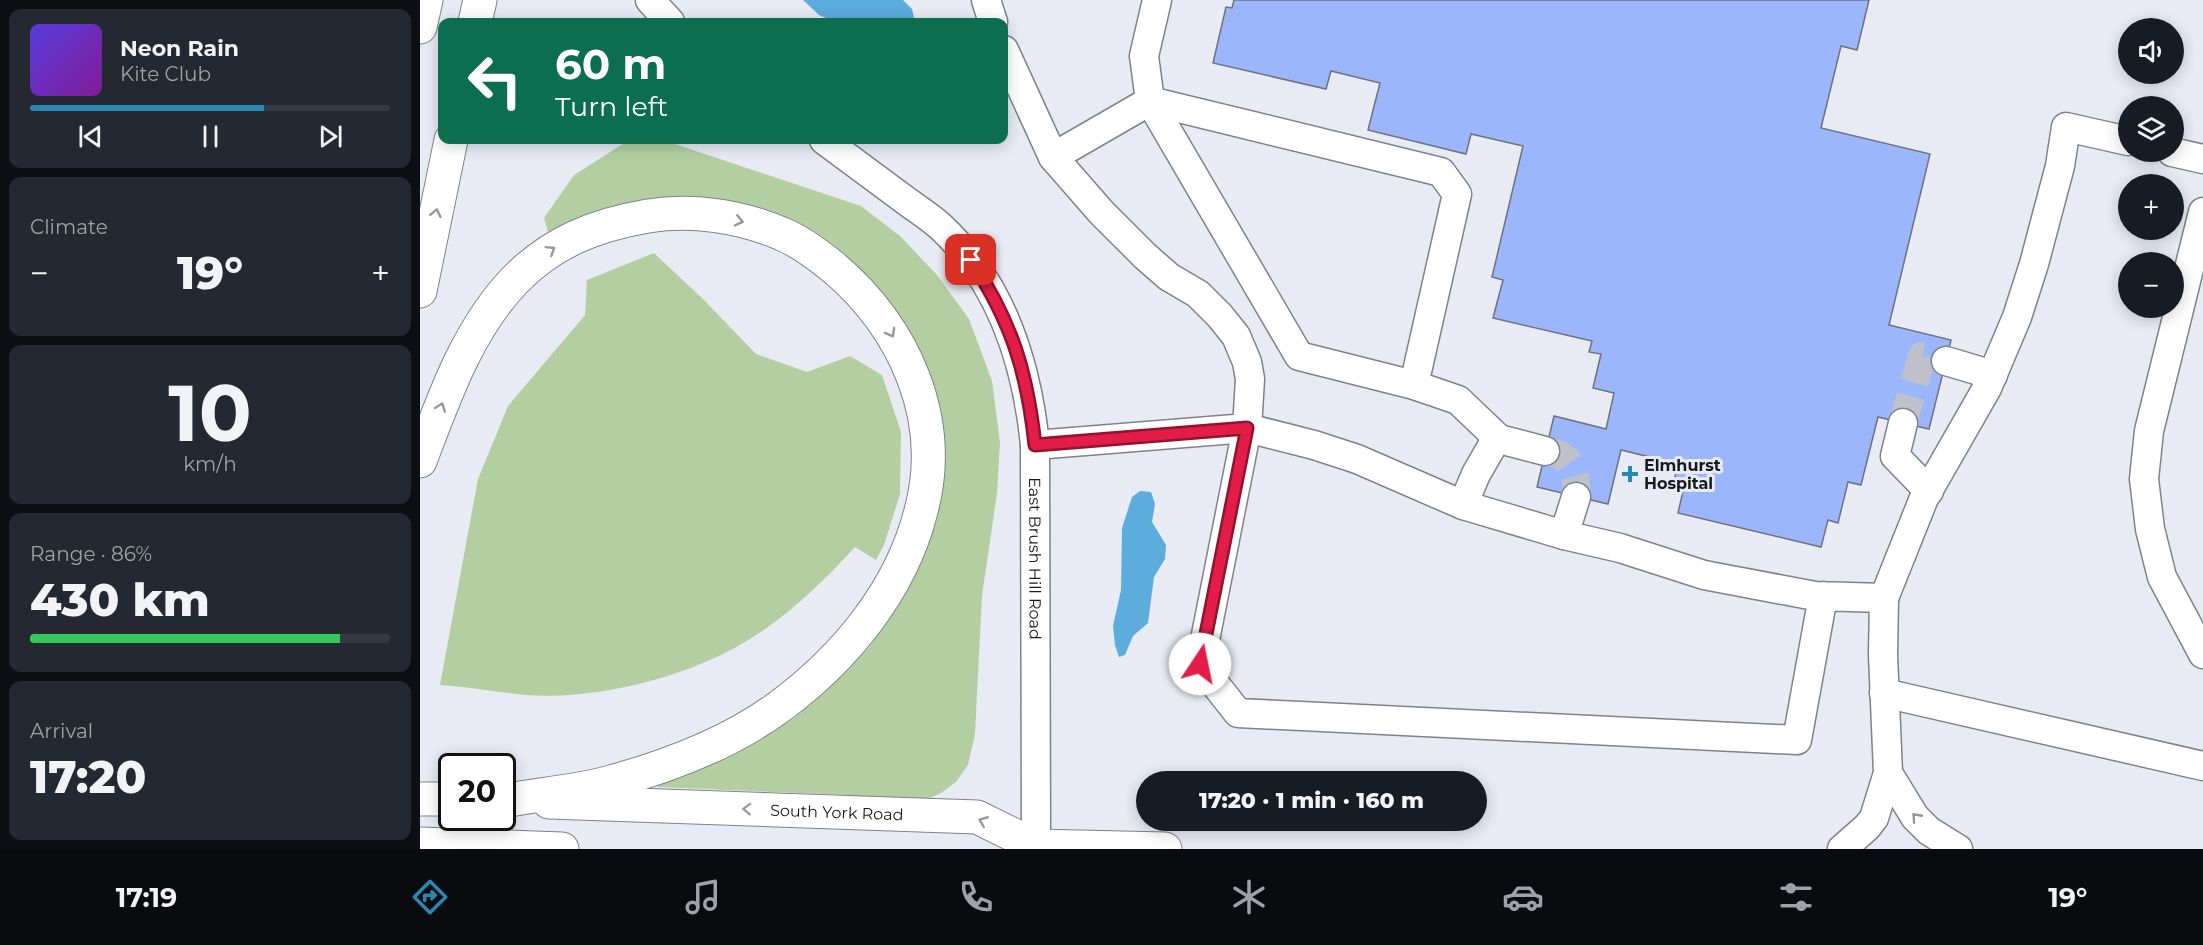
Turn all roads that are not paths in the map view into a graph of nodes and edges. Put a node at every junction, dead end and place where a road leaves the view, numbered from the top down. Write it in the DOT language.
graph roads {
  1 [pos="426,0"];
  2 [pos="480,0"];
  3 [pos="650,0"];
  4 [pos="986,0"];
  5 [pos="1157,0"];
  6 [pos="476,18"];
  7 [pos="666,18"];
  8 [pos="992,18"];
  9 [pos="420,27"];
  10 [pos="1008,59"];
  11 [pos="1150,101"];
  12 [pos="2118,139"];
  13 [pos="450,144"];
  14 [pos="829,144"];
  15 [pos="2184,155"];
  16 [pos="1053,156"];
  17 [pos="2203,159"];
  18 [pos="2203,212"];
  19 [pos="420,291"];
  20 [pos="1946,362"];
  21 [pos="1993,375"];
  22 [pos="1414,385"];
  23 [pos="1903,423"];
  24 [pos="1247,428"];
  25 [pos="1499,439"];
  26 [pos="1035,445"];
  27 [pos="1545,451"];
  28 [pos="420,461"];
  29 [pos="1929,491"];
  30 [pos="1576,497"];
  31 [pos="1463,505"];
  32 [pos="1564,535"];
  33 [pos="1824,596"];
  34 [pos="1884,598"];
  35 [pos="2203,654"];
  36 [pos="1884,693"];
  37 [pos="2203,766"];
  38 [pos="1888,773"];
  39 [pos="516,798"];
  40 [pos="420,799"];
  41 [pos="438,799"];
  42 [pos="516,800"];
  43 [pos="420,844"];
  44 [pos="1032,848"];
  45 [pos="562,849"];
  46 [pos="1165,849"];
  47 [pos="1842,849"];
  48 [pos="1958,849"];
  1 -- 9 [label="main road"];
  2 -- 6 [label="main road"];
  3 -- 7 [label="street"];
  4 -- 8 [label="street"];
  5 -- 11 [label="street"];
  10 -- 16 [label="street"];
  11 -- 16 [label="street"];
  11 -- 22 [label="street"];
  11 -- 22 [label="street"];
  12 -- 21 [label="street"];
  19 -- 13 [label="main road, one-way"];
  14 -- 26 [label="street, East Brush Hill Road"];
  15 -- 17 [label="street"];
  16 -- 24 [label="street"];
  18 -- 35 [label="street"];
  20 -- 21 [label="street"];
  21 -- 29 [label="street"];
  22 -- 25 [label="street"];
  23 -- 29 [label="street"];
  24 -- 26 [label="street"];
  24 -- 31 [label="street"];
  24 -- 33 [label="street"];
  25 -- 27 [label="street"];
  25 -- 31 [label="street"];
  26 -- 44 [label="street, East Brush Hill Road"];
  28 -- 39 [label="main road, one-way"];
  29 -- 34 [label="street"];
  30 -- 32 [label="street"];
  31 -- 32 [label="street"];
  32 -- 33 [label="street"];
  33 -- 34 [label="street"];
  34 -- 36 [label="street"];
  36 -- 37 [label="street"];
  36 -- 38 [label="street"];
  38 -- 47 [label="street"];
  48 -- 38 [label="street, one-way"];
  40 -- 41 [label="main road"];
  44 -- 42 [label="main road, South York Road, one-way"];
  43 -- 45 [label="main road"];
  44 -- 46 [label="main road, South York Road"];
}
